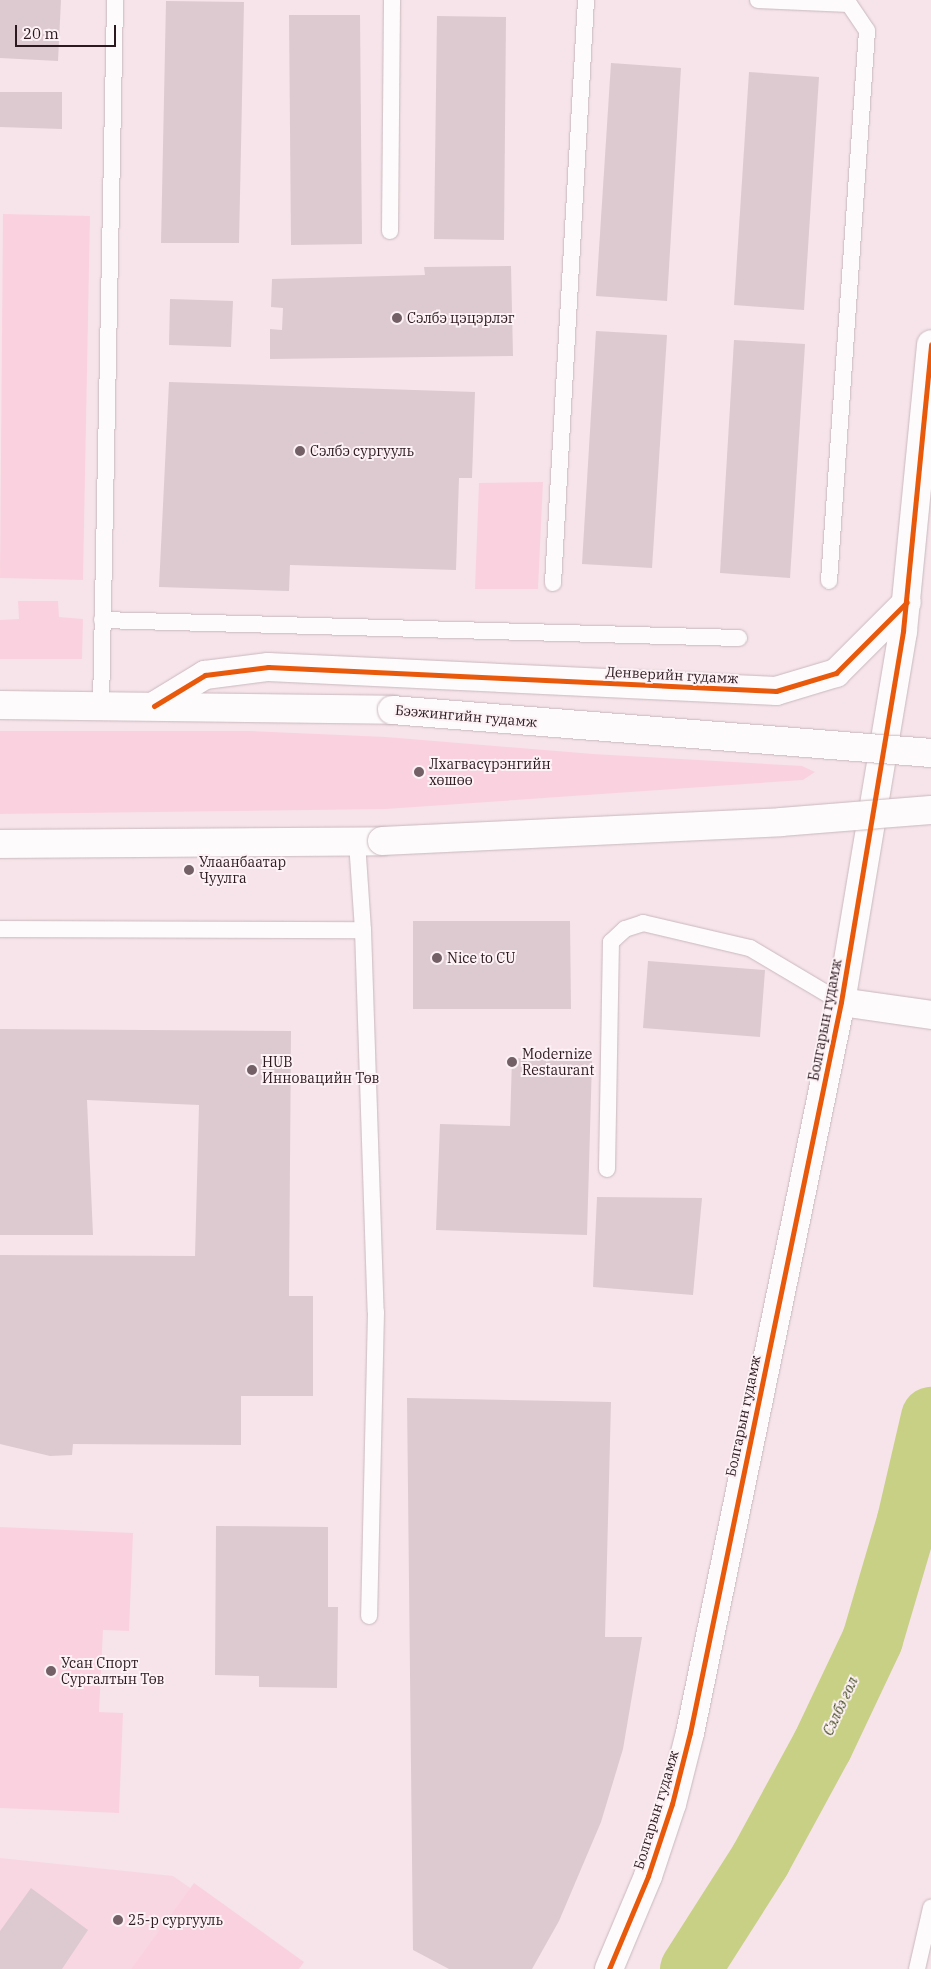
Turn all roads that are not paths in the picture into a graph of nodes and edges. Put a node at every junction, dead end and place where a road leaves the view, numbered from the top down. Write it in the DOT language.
graph roads {
  1 [pos="115,0"];
  2 [pos="392,0"];
  3 [pos="586,0"];
  4 [pos="758,0"];
  5 [pos="849,2"];
  6 [pos="390,232"];
  7 [pos="931,344"];
  8 [pos="829,581"];
  9 [pos="553,583"];
  10 [pos="907,602"];
  11 [pos="102,620"];
  12 [pos="740,638"];
  13 [pos="0,706"];
  14 [pos="101,706"];
  15 [pos="154,706"];
  16 [pos="931,753"];
  17 [pos="931,810"];
  18 [pos="369,841"];
  19 [pos="0,844"];
  20 [pos="0,929"];
  21 [pos="363,930"];
  22 [pos="842,1002"];
  23 [pos="931,1015"];
  24 [pos="607,1169"];
  25 [pos="369,1616"];
  26 [pos="931,1908"];
  27 [pos="609,1969"];
  28 [pos="917,1969"];
  1 -- 11 [label="lane"];
  2 -- 6 [label="lane"];
  3 -- 9 [label="lane"];
  4 -- 5 [label="lane"];
  5 -- 8 [label="lane"];
  7 -- 10 [label="street"];
  10 -- 15 [label="street, Денверийн гудамж"];
  10 -- 22 [label="street, Болгарын гудамж"];
  11 -- 12 [label="lane"];
  11 -- 14 [label="lane"];
  13 -- 14 [label="street, Бээжингийн гудамж"];
  14 -- 15 [label="street, Бээжингийн гудамж"];
  15 -- 16 [label="street, Бээжингийн гудамж, bridge"];
  17 -- 18 [label="street, bridge"];
  18 -- 19 [label="street"];
  18 -- 21 [label="lane"];
  20 -- 21 [label="lane"];
  21 -- 25 [label="lane"];
  22 -- 23 [label="street"];
  22 -- 24 [label="lane"];
  22 -- 27 [label="street, Болгарын гудамж"];
  26 -- 28 [label="lane"];
}
